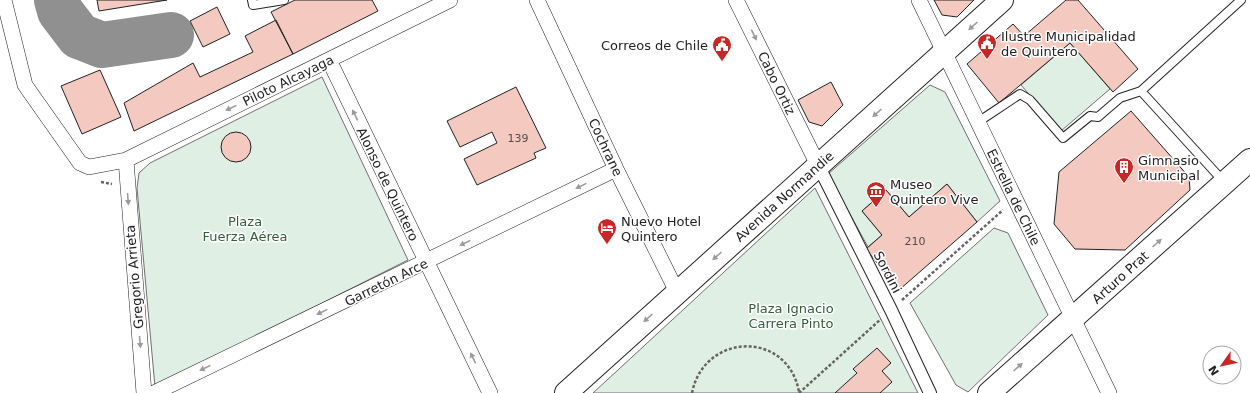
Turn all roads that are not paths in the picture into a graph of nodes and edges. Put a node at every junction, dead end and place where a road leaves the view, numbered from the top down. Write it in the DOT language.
graph roads {
  1 [pos="4,0"];
  2 [pos="252,0"];
  3 [pos="284,0"];
  4 [pos="450,0"];
  5 [pos="537,0"];
  6 [pos="736,0"];
  7 [pos="919,0"];
  8 [pos="1002,0"];
  9 [pos="1241,0"];
  10 [pos="945,52"];
  11 [pos="328,60"];
  12 [pos="1141,91"];
  13 [pos="978,122"];
  14 [pos="126,160"];
  15 [pos="1250,160"];
  16 [pos="818,165"];
  17 [pos="616,169"];
  18 [pos="1225,182"];
  19 [pos="426,262"];
  20 [pos="677,292"];
  21 [pos="1073,318"];
  22 [pos="144,393"];
  23 [pos="154,393"];
  24 [pos="490,393"];
  25 [pos="566,393"];
  26 [pos="930,393"];
  27 [pos="989,393"];
  28 [pos="1109,393"];
  1 -- 14 [label="street, Piloto Alcayaga"];
  2 -- 3 [label="lane"];
  4 -- 11 [label="street, Piloto Alcayaga"];
  5 -- 17 [label="street, Cochrane"];
  6 -- 16 [label="street, Cabo Ortiz, one-way"];
  7 -- 10 [label="street, Estrella de Chile"];
  8 -- 10 [label="main road, Avenida Normandie, one-way"];
  9 -- 12 [label="lane"];
  10 -- 13 [label="street, Estrella de Chile"];
  10 -- 16 [label="main road, Avenida Normandie, one-way"];
  11 -- 14 [label="street, Piloto Alcayaga, one-way"];
  19 -- 11 [label="street, Alonso de Quintero, one-way"];
  12 -- 13 [label="lane"];
  12 -- 18 [label="lane"];
  13 -- 21 [label="street, Estrella de Chile"];
  14 -- 22 [label="street, Gregorio Arrieta, one-way"];
  15 -- 18 [label="main road, Arturo Prat"];
  16 -- 20 [label="main road, Avenida Normandie, one-way"];
  16 -- 26 [label="street, Sordini"];
  17 -- 19 [label="street, Garretón Arce, one-way"];
  17 -- 20 [label="street, Cochrane"];
  21 -- 18 [label="main road, Arturo Prat, one-way"];
  19 -- 23 [label="street, Garretón Arce, one-way"];
  24 -- 19 [label="street, Alonso de Quintero, one-way"];
  20 -- 25 [label="main road, Avenida Normandie, one-way"];
  27 -- 21 [label="main road, Arturo Prat, one-way"];
  21 -- 28 [label="street, Estrella de Chile"];
}
